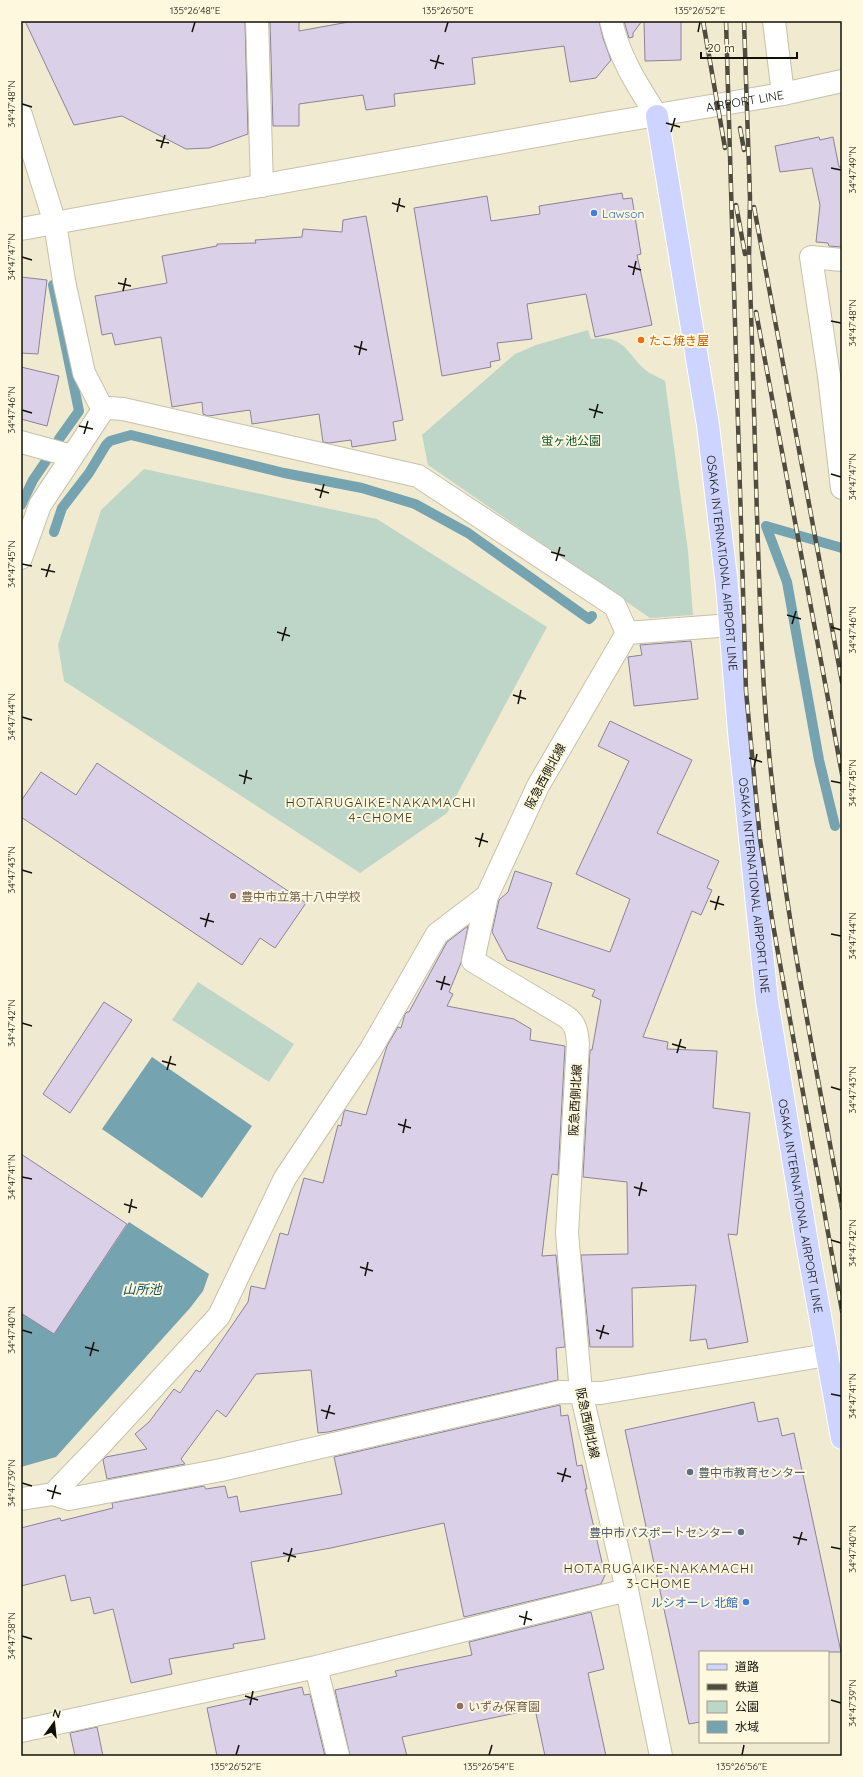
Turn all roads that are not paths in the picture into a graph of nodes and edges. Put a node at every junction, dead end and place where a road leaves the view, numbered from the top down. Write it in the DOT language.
graph roads {
  1 [pos="256,21"];
  2 [pos="611,21"];
  3 [pos="774,21"];
  4 [pos="842,82"];
  5 [pos="783,94"];
  6 [pos="21,115"];
  7 [pos="657,116"];
  8 [pos="262,186"];
  9 [pos="55,223"];
  10 [pos="21,229"];
  11 [pos="842,260"];
  12 [pos="103,410"];
  13 [pos="21,442"];
  14 [pos="72,456"];
  15 [pos="842,488"];
  16 [pos="21,558"];
  17 [pos="731,625"];
  18 [pos="628,633"];
  19 [pos="487,896"];
  20 [pos="827,1355"];
  21 [pos="581,1392"];
  22 [pos="842,1438"];
  23 [pos="53,1494"];
  24 [pos="21,1499"];
  25 [pos="627,1590"];
  26 [pos="316,1667"];
  27 [pos="21,1731"];
  28 [pos="338,1756"];
  29 [pos="661,1756"];
  1 -- 8 [label="street"];
  2 -- 7 [label="street"];
  3 -- 5 [label="street, AIRPORT LINE"];
  4 -- 5 [label="street"];
  5 -- 7 [label="street, AIRPORT LINE"];
  6 -- 9 [label="street"];
  7 -- 8 [label="street, AIRPORT LINE"];
  7 -- 17 [label="main road, OSAKA INTERNATIONAL AIRPORT LINE"];
  8 -- 9 [label="street, AIRPORT LINE"];
  9 -- 10 [label="street, AIRPORT LINE"];
  9 -- 12 [label="street"];
  11 -- 15 [label="street"];
  12 -- 14 [label="street"];
  12 -- 18 [label="street"];
  13 -- 14 [label="street"];
  14 -- 16 [label="street"];
  17 -- 18 [label="street"];
  17 -- 20 [label="main road, OSAKA INTERNATIONAL AIRPORT LINE"];
  18 -- 19 [label="street, 阪急西側北線"];
  19 -- 21 [label="street, 阪急西側北線"];
  19 -- 23 [label="street"];
  20 -- 21 [label="street"];
  20 -- 22 [label="main road, OSAKA INTERNATIONAL AIRPORT LINE"];
  21 -- 23 [label="street"];
  21 -- 25 [label="street, 阪急西側北線"];
  23 -- 24 [label="street"];
  25 -- 26 [label="street"];
  25 -- 29 [label="street, 阪急西側北線"];
  26 -- 27 [label="street"];
  26 -- 28 [label="street"];
}
